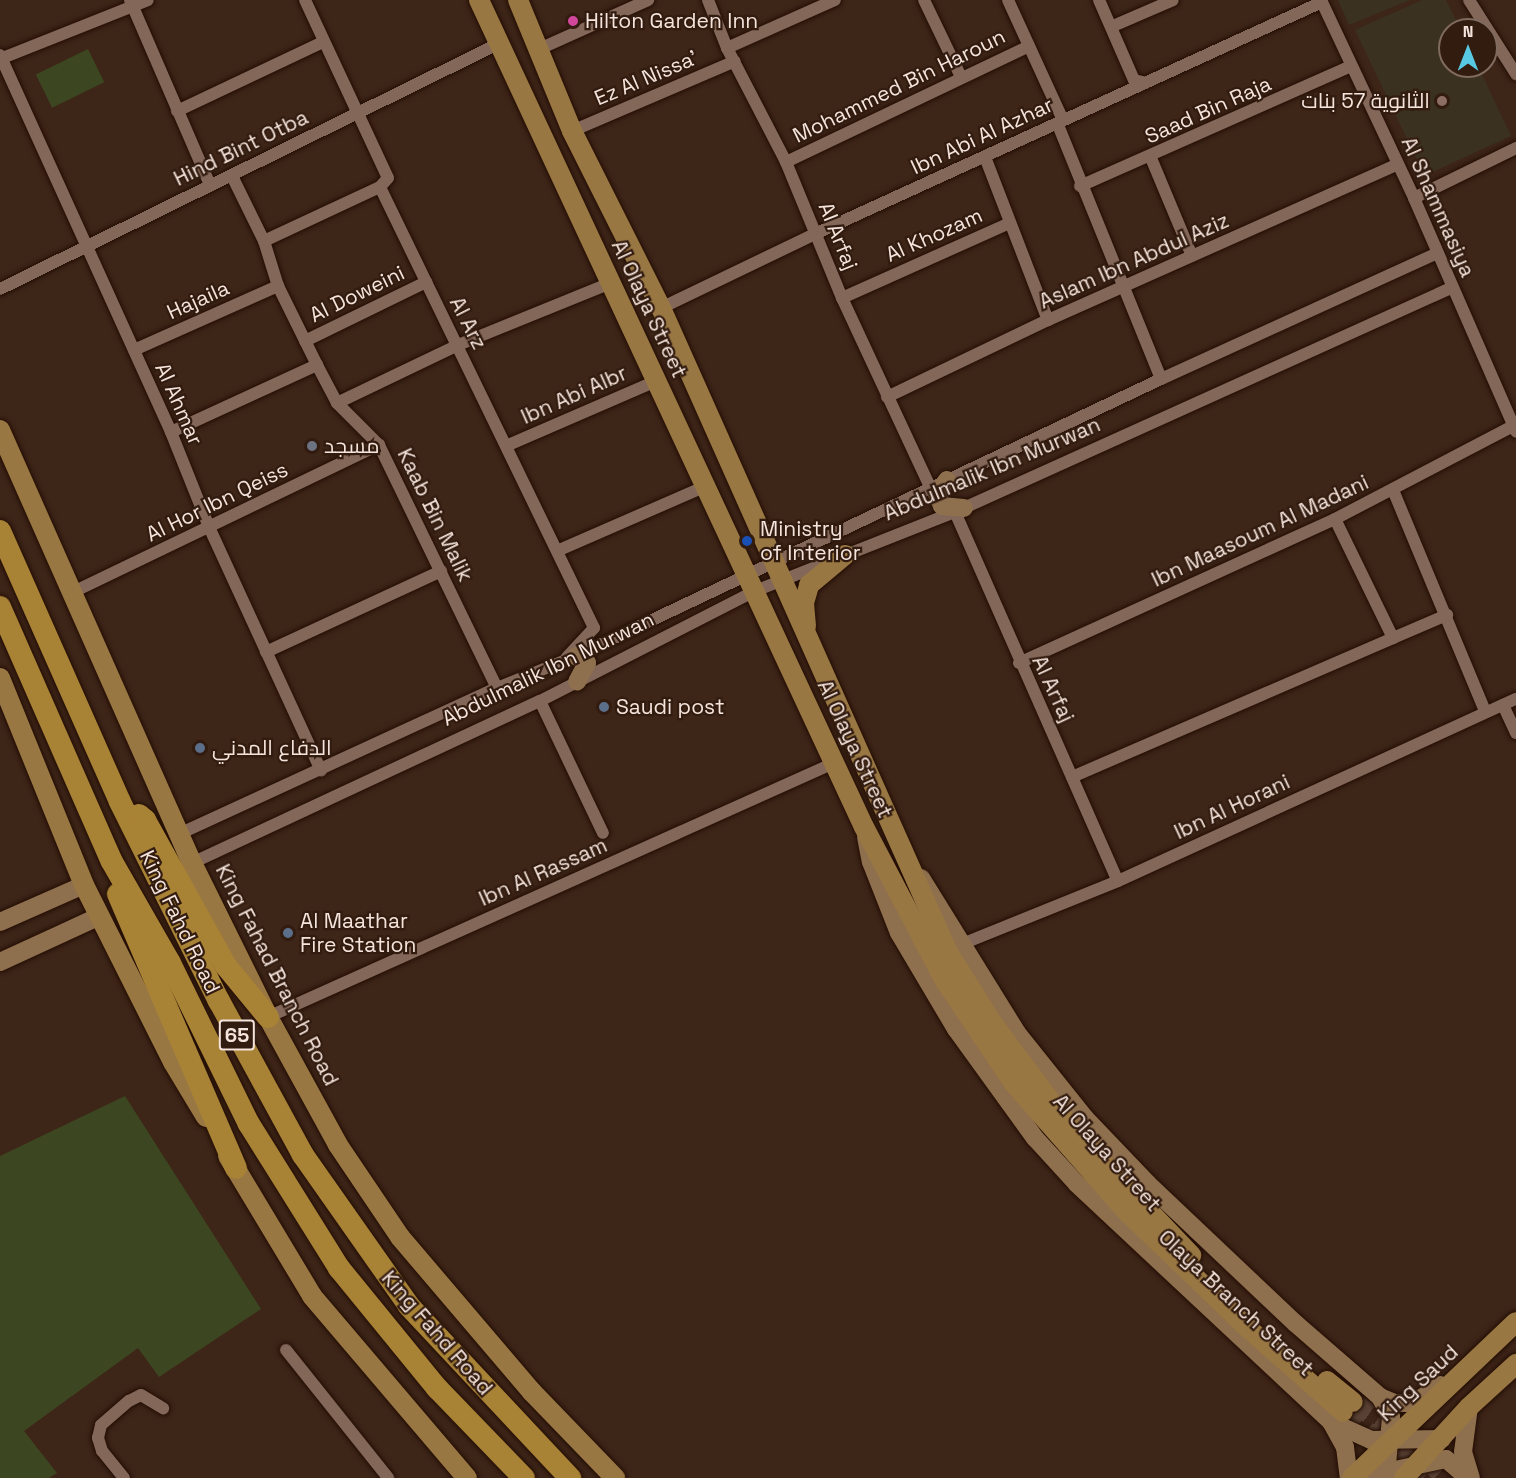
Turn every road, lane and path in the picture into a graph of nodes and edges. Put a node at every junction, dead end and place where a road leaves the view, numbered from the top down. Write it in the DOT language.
graph roads {
  1 [pos="148,0"];
  2 [pos="305,0"];
  3 [pos="479,0"];
  4 [pos="518,0"];
  5 [pos="648,0"];
  6 [pos="708,0"];
  7 [pos="835,0"];
  8 [pos="924,0"];
  9 [pos="1008,0"];
  10 [pos="1099,0"];
  11 [pos="1173,0"];
  12 [pos="1469,0"];
  13 [pos="1321,1"];
  14 [pos="132,4"];
  15 [pos="1113,26"];
  16 [pos="322,42"];
  17 [pos="500,43"];
  18 [pos="1029,46"];
  19 [pos="727,48"];
  20 [pos="537,50"];
  21 [pos="0,57"];
  22 [pos="735,61"];
  23 [pos="1352,66"];
  24 [pos="1516,74"];
  25 [pos="961,77"];
  26 [pos="1146,83"];
  27 [pos="177,111"];
  28 [pos="359,111"];
  29 [pos="1061,122"];
  30 [pos="572,131"];
  31 [pos="1516,148"];
  32 [pos="985,157"];
  33 [pos="1151,158"];
  34 [pos="786,162"];
  35 [pos="1398,164"];
  36 [pos="232,176"];
  37 [pos="210,185"];
  38 [pos="1080,186"];
  39 [pos="380,187"];
  40 [pos="1414,198"];
  41 [pos="1010,223"];
  42 [pos="817,233"];
  43 [pos="264,241"];
  44 [pos="87,246"];
  45 [pos="1437,253"];
  46 [pos="1192,256"];
  47 [pos="426,282"];
  48 [pos="611,283"];
  49 [pos="278,286"];
  50 [pos="1123,288"];
  51 [pos="1453,288"];
  52 [pos="0,289"];
  53 [pos="842,298"];
  54 [pos="661,309"];
  55 [pos="1048,320"];
  56 [pos="305,340"];
  57 [pos="458,345"];
  58 [pos="134,350"];
  59 [pos="317,365"];
  60 [pos="1161,378"];
  61 [pos="656,381"];
  62 [pos="887,397"];
  63 [pos="337,403"];
  64 [pos="1515,429"];
  65 [pos="0,430"];
  66 [pos="171,432"];
  67 [pos="379,445"];
  68 [pos="508,445"];
  69 [pos="938,484"];
  70 [pos="706,486"];
  71 [pos="1393,490"];
  72 [pos="959,510"];
  73 [pos="1335,519"];
  74 [pos="209,527"];
  75 [pos="0,531"];
  76 [pos="559,550"];
  77 [pos="845,555"];
  78 [pos="774,560"];
  79 [pos="441,572"];
  80 [pos="747,572"];
  81 [pos="782,580"];
  82 [pos="755,591"];
  83 [pos="71,593"];
  84 [pos="0,607"];
  85 [pos="1446,615"];
  86 [pos="807,638"];
  87 [pos="1393,638"];
  88 [pos="266,652"];
  89 [pos="571,657"];
  90 [pos="1019,663"];
  91 [pos="0,678"];
  92 [pos="577,682"];
  93 [pos="497,688"];
  94 [pos="1516,699"];
  95 [pos="540,701"];
  96 [pos="1503,705"];
  97 [pos="1485,711"];
  98 [pos="1516,733"];
  99 [pos="834,763"];
  100 [pos="321,770"];
  101 [pos="1072,777"];
  102 [pos="120,802"];
  103 [pos="603,833"];
  104 [pos="179,834"];
  105 [pos="903,852"];
  106 [pos="111,860"];
  107 [pos="192,863"];
  108 [pos="1118,881"];
  109 [pos="84,885"];
  110 [pos="100,916"];
  111 [pos="0,922"];
  112 [pos="962,944"];
  113 [pos="0,962"];
  114 [pos="268,1017"];
  115 [pos="236,1168"];
  116 [pos="1516,1322"];
  117 [pos="286,1350"];
  118 [pos="1475,1363"];
  119 [pos="1516,1364"];
  120 [pos="1380,1397"];
  121 [pos="1469,1407"];
  122 [pos="163,1408"];
  123 [pos="1343,1412"];
  124 [pos="1415,1431"];
  125 [pos="1442,1438"];
  126 [pos="1390,1441"];
  127 [pos="1403,1474"];
  128 [pos="124,1478"];
  129 [pos="388,1478"];
  130 [pos="467,1478"];
  131 [pos="524,1478"];
  132 [pos="570,1478"];
  133 [pos="615,1478"];
  134 [pos="1350,1478"];
  135 [pos="1359,1478"];
  136 [pos="1469,1478"];
  1 -- 14 [label="street"];
  2 -- 16 [label="street, Al Arz"];
  3 -- 17 [label="main road, Al Olaya Street"];
  4 -- 20 [label="main road, Al Olaya Street"];
  5 -- 20 [label="street"];
  6 -- 19 [label="street, Al Arfaj"];
  7 -- 19 [label="street, Ez Al Nissa'"];
  8 -- 25 [label="street"];
  9 -- 18 [label="street"];
  10 -- 15 [label="street"];
  11 -- 15 [label="street"];
  12 -- 24 [label="street"];
  13 -- 23 [label="street, Al Shammasiya"];
  13 -- 26 [label="street, Ibn Abi Al Azhar"];
  14 -- 21 [label="street"];
  14 -- 27 [label="street"];
  15 -- 26 [label="street"];
  16 -- 27 [label="street"];
  16 -- 28 [label="street, Al Arz"];
  17 -- 28 [label="street, Hind Bint Otba"];
  17 -- 48 [label="main road, Al Olaya Street"];
  18 -- 25 [label="street, Mohammed Bin Haroun"];
  18 -- 29 [label="street"];
  19 -- 22 [label="street, Al Arfaj"];
  20 -- 30 [label="main road, Al Olaya Street"];
  21 -- 44 [label="street, Al Ahmar"];
  22 -- 30 [label="street, Ez Al Nissa'"];
  22 -- 34 [label="street, Al Arfaj"];
  23 -- 33 [label="street, Saad Bin Raja"];
  23 -- 35 [label="street, Al Shammasiya"];
  25 -- 34 [label="street, Mohammed Bin Haroun"];
  26 -- 29 [label="street, Ibn Abi Al Azhar"];
  27 -- 37 [label="street"];
  28 -- 36 [label="street, Hind Bint Otba"];
  28 -- 39 [label="street, Al Arz"];
  29 -- 32 [label="street, Ibn Abi Al Azhar"];
  29 -- 38 [label="street"];
  30 -- 54 [label="main road, Al Olaya Street"];
  31 -- 40 [label="street"];
  32 -- 41 [label="street"];
  32 -- 42 [label="street, Ibn Abi Al Azhar"];
  33 -- 38 [label="street, Saad Bin Raja"];
  33 -- 46 [label="street"];
  34 -- 42 [label="street, Al Arfaj"];
  35 -- 40 [label="street, Al Shammasiya"];
  35 -- 46 [label="street, Aslam Ibn Abdul Aziz"];
  36 -- 37 [label="street, Hind Bint Otba"];
  36 -- 43 [label="street, Kaab Bin Malik"];
  37 -- 44 [label="street, Hind Bint Otba"];
  38 -- 50 [label="street"];
  39 -- 43 [label="street"];
  39 -- 47 [label="street, Al Arz"];
  40 -- 45 [label="street, Al Shammasiya"];
  41 -- 53 [label="street, Al Khozam"];
  41 -- 55 [label="street"];
  42 -- 53 [label="street, Al Arfaj"];
  42 -- 54 [label="street, Ibn Abi Al Azhar"];
  43 -- 49 [label="street, Kaab Bin Malik"];
  44 -- 52 [label="street, Hind Bint Otba"];
  44 -- 58 [label="street, Al Ahmar"];
  45 -- 51 [label="street, Al Shammasiya"];
  45 -- 60 [label="street, Abdulmalik Ibn Murwan"];
  46 -- 50 [label="street, Aslam Ibn Abdul Aziz"];
  47 -- 56 [label="street, Al Doweini"];
  47 -- 57 [label="street, Al Arz"];
  48 -- 57 [label="street"];
  48 -- 61 [label="main road, Al Olaya Street"];
  49 -- 56 [label="street, Kaab Bin Malik"];
  49 -- 58 [label="street, Hajaila"];
  50 -- 55 [label="street, Aslam Ibn Abdul Aziz"];
  50 -- 60 [label="street"];
  51 -- 64 [label="street, Al Shammasiya"];
  51 -- 72 [label="street, Abdulmalik Ibn Murwan"];
  53 -- 62 [label="street, Al Arfaj"];
  54 -- 78 [label="main road, Al Olaya Street"];
  55 -- 62 [label="street, Aslam Ibn Abdul Aziz"];
  56 -- 59 [label="street, Kaab Bin Malik"];
  57 -- 63 [label="street"];
  57 -- 68 [label="street, Al Arz"];
  58 -- 66 [label="street, Al Ahmar"];
  59 -- 63 [label="street, Kaab Bin Malik"];
  59 -- 66 [label="street"];
  60 -- 69 [label="street, Abdulmalik Ibn Murwan"];
  61 -- 68 [label="street, Ibn Abi Albr"];
  61 -- 70 [label="main road, Al Olaya Street"];
  62 -- 69 [label="street, Al Arfaj"];
  63 -- 67 [label="street, Kaab Bin Malik"];
  64 -- 71 [label="street, Ibn Maasoum Al Madani"];
  65 -- 83 [label="main road, King Fahad Branch Road"];
  66 -- 74 [label="street, Al Ahmar"];
  67 -- 74 [label="street, Al Hor Ibn Qeiss"];
  67 -- 79 [label="street, Kaab Bin Malik"];
  68 -- 76 [label="street, Al Arz"];
  69 -- 72 [label="street"];
  69 -- 78 [label="street, Abdulmalik Ibn Murwan"];
  70 -- 76 [label="street"];
  70 -- 80 [label="main road, Al Olaya Street"];
  71 -- 73 [label="street, Ibn Maasoum Al Madani"];
  71 -- 85 [label="street"];
  72 -- 77 [label="street, Abdulmalik Ibn Murwan"];
  72 -- 90 [label="street, Al Arfaj"];
  73 -- 87 [label="street"];
  73 -- 90 [label="street, Ibn Maasoum Al Madani"];
  74 -- 83 [label="street, Al Hor Ibn Qeiss"];
  74 -- 88 [label="street, Al Ahmar"];
  75 -- 102 [label="highway, King Fahd Road / 65"];
  76 -- 89 [label="street, Al Arz"];
  77 -- 81 [label="street, Abdulmalik Ibn Murwan"];
  77 -- 86 [label="main road"];
  78 -- 80 [label="street, Abdulmalik Ibn Murwan"];
  78 -- 81 [label="main road, Al Olaya Street"];
  79 -- 88 [label="street"];
  79 -- 93 [label="street, Kaab Bin Malik"];
  80 -- 82 [label="main road, Al Olaya Street"];
  80 -- 89 [label="street, Abdulmalik Ibn Murwan"];
  81 -- 82 [label="street, Abdulmalik Ibn Murwan"];
  81 -- 86 [label="main road, Al Olaya Street"];
  82 -- 92 [label="street, Abdulmalik Ibn Murwan"];
  82 -- 99 [label="main road, Al Olaya Street"];
  83 -- 104 [label="main road, King Fahad Branch Road"];
  84 -- 106 [label="highway, King Fahd Road / 65"];
  85 -- 87 [label="street"];
  85 -- 97 [label="street"];
  86 -- 105 [label="main road, Al Olaya Street"];
  87 -- 101 [label="street"];
  88 -- 100 [label="street, Al Ahmar"];
  89 -- 92 [label="street"];
  89 -- 93 [label="street, Abdulmalik Ibn Murwan"];
  90 -- 101 [label="street, Al Arfaj"];
  91 -- 109 [label="main road"];
  92 -- 95 [label="street, Abdulmalik Ibn Murwan"];
  93 -- 100 [label="street, Abdulmalik Ibn Murwan"];
  94 -- 96 [label="street, Ibn Al Horani"];
  95 -- 103 [label="street"];
  95 -- 107 [label="street, Abdulmalik Ibn Murwan"];
  96 -- 97 [label="street, Ibn Al Horani"];
  96 -- 98 [label="street"];
  97 -- 108 [label="street, Ibn Al Horani"];
  99 -- 114 [label="street, Ibn Al Rassam"];
  99 -- 123 [label="main road, Al Olaya Street"];
  100 -- 104 [label="street, Abdulmalik Ibn Murwan"];
  101 -- 108 [label="street, Al Arfaj"];
  102 -- 114 [label="highway"];
  102 -- 132 [label="highway, King Fahd Road / 65"];
  104 -- 107 [label="main road, King Fahad Branch Road"];
  105 -- 112 [label="street, Olaya Branch Street"];
  105 -- 123 [label="main road, Al Olaya Street"];
  106 -- 115 [label="highway"];
  106 -- 131 [label="highway, King Fahd Road / 65"];
  107 -- 114 [label="main road, King Fahad Branch Road"];
  108 -- 112 [label="street, Ibn Al Horani"];
  109 -- 110 [label="main road"];
  109 -- 111 [label="street"];
  110 -- 113 [label="street"];
  110 -- 115 [label="main road"];
  112 -- 120 [label="street, Olaya Branch Street"];
  114 -- 133 [label="main road, King Fahad Branch Road"];
  115 -- 130 [label="main road"];
  116 -- 118 [label="main road, King Saud"];
  117 -- 129 [label="street"];
  118 -- 120 [label="street, Olaya Branch Street"];
  118 -- 124 [label="main road, King Saud"];
  119 -- 121 [label="main road"];
  120 -- 126 [label="street, Olaya Branch Street"];
  121 -- 125 [label="main road"];
  121 -- 136 [label="street"];
  122 -- 128 [label="street"];
  123 -- 126 [label="street"];
  123 -- 134 [label="street"];
  124 -- 125 [label="street"];
  124 -- 126 [label="main road, King Saud"];
  124 -- 127 [label="street"];
  125 -- 127 [label="main road"];
  126 -- 127 [label="street, Olaya Branch Street"];
  126 -- 134 [label="main road, King Saud"];
  127 -- 135 [label="street"];
  127 -- 136 [label="street"];
}
